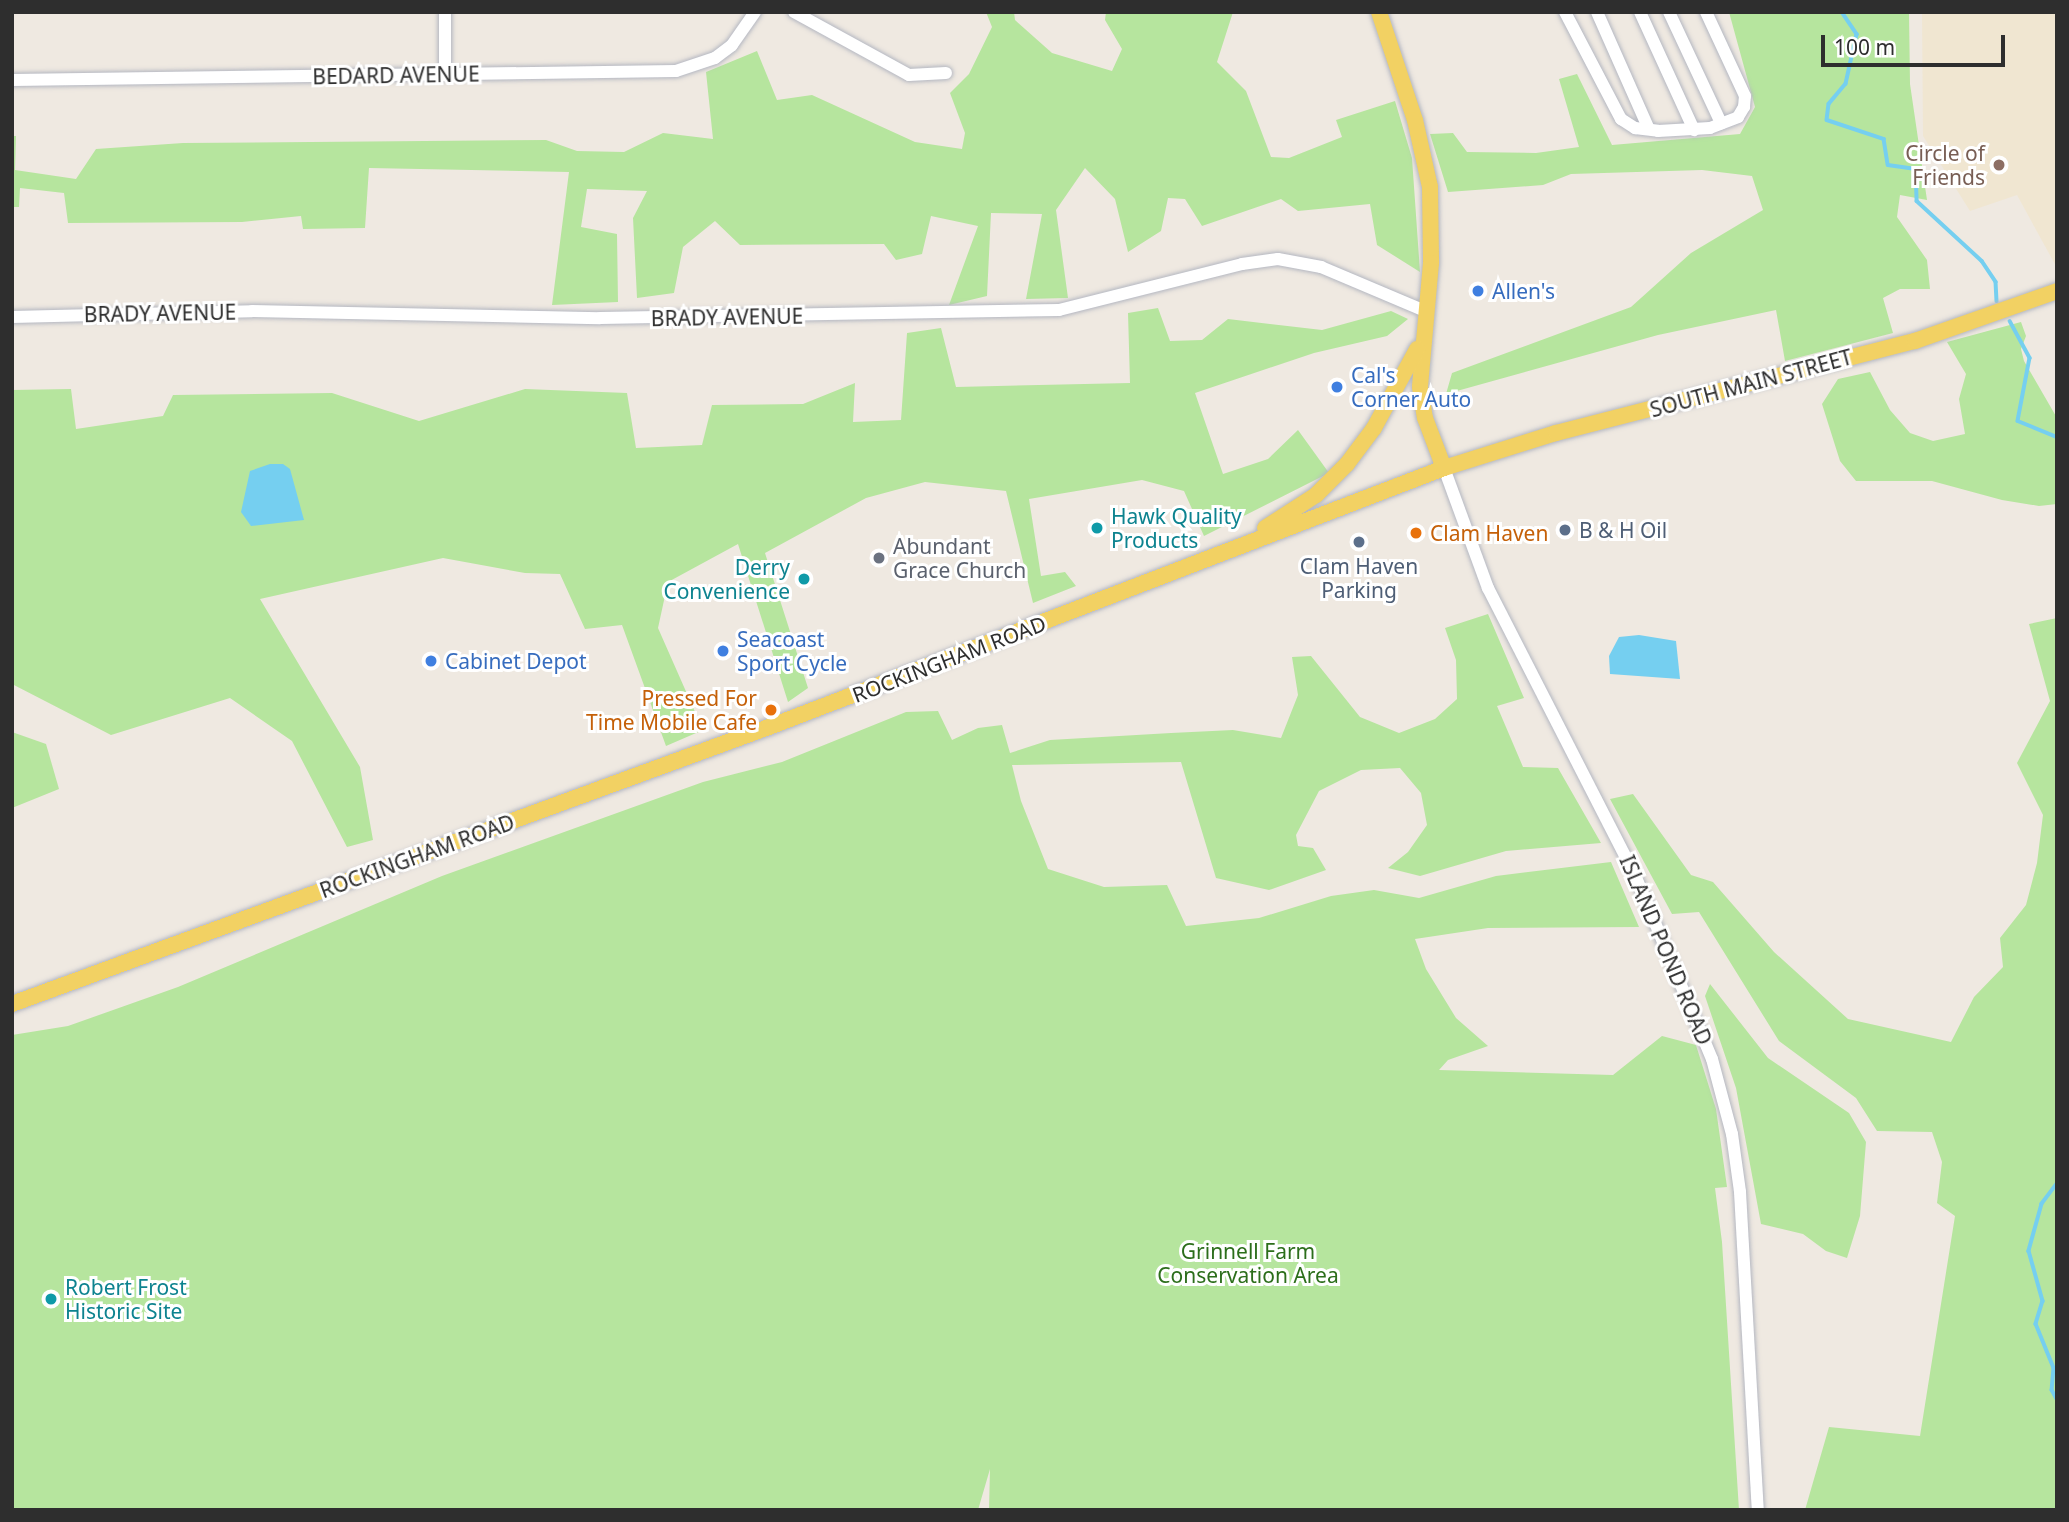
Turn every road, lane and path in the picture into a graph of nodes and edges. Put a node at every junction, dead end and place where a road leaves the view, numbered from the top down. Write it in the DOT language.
graph roads {
  1 [pos="445,12"];
  2 [pos="755,12"];
  3 [pos="794,12"];
  4 [pos="1379,12"];
  5 [pos="1565,12"];
  6 [pos="1597,12"];
  7 [pos="1640,12"];
  8 [pos="1670,12"];
  9 [pos="1706,12"];
  10 [pos="946,74"];
  11 [pos="445,75"];
  12 [pos="12,79"];
  13 [pos="1721,123"];
  14 [pos="1648,127"];
  15 [pos="1694,130"];
  16 [pos="2057,291"];
  17 [pos="1425,311"];
  18 [pos="12,317"];
  19 [pos="1421,340"];
  20 [pos="1444,468"];
  21 [pos="1231,548"];
  22 [pos="12,1004"];
  23 [pos="1758,1510"];
  1 -- 11 [label="street"];
  2 -- 11 [label="street, BEDARD AVENUE"];
  3 -- 10 [label="street"];
  4 -- 17 [label="main road"];
  5 -- 14 [label="street"];
  6 -- 14 [label="street"];
  7 -- 15 [label="street"];
  8 -- 13 [label="street"];
  9 -- 13 [label="street"];
  11 -- 12 [label="street, BEDARD AVENUE"];
  13 -- 15 [label="street"];
  14 -- 15 [label="street"];
  16 -- 20 [label="main road, SOUTH MAIN STREET"];
  17 -- 18 [label="street, BRADY AVENUE"];
  17 -- 19 [label="main road"];
  19 -- 20 [label="main road"];
  19 -- 21 [label="main road"];
  20 -- 21 [label="main road, ROCKINGHAM ROAD"];
  20 -- 23 [label="street, ISLAND POND ROAD"];
  21 -- 22 [label="main road, ROCKINGHAM ROAD"];
}
